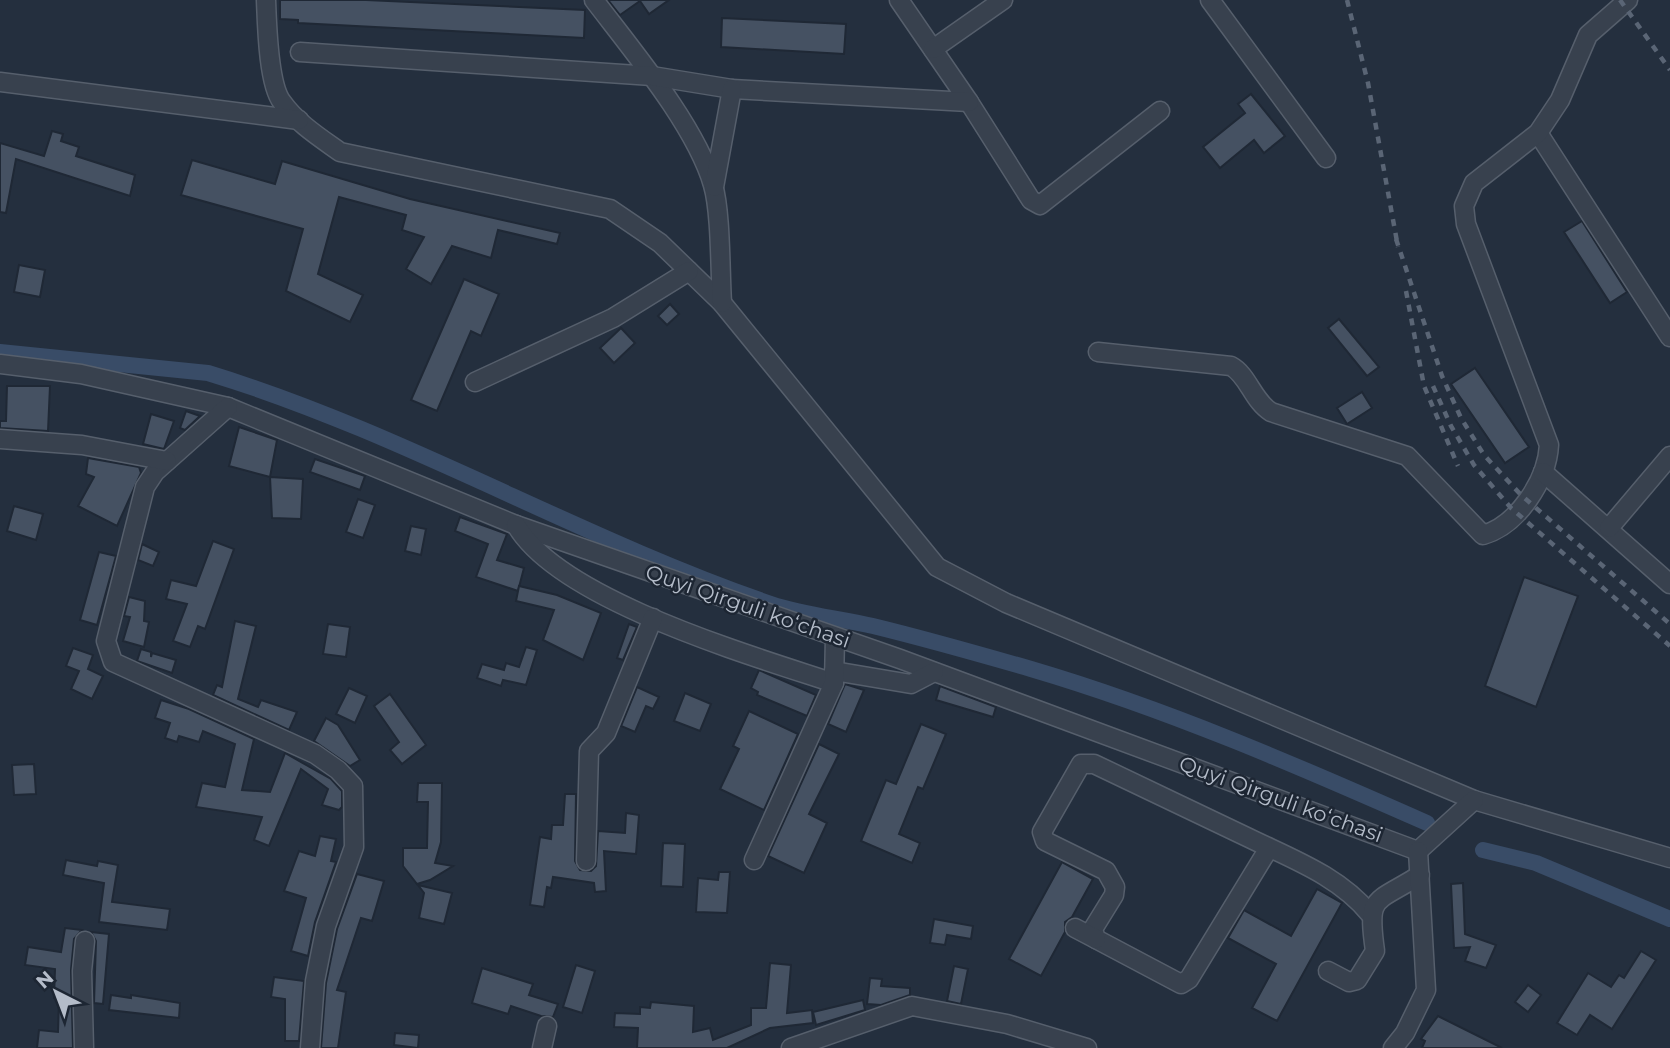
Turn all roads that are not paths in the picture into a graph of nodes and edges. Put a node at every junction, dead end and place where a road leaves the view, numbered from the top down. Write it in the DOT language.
graph roads {
  1 [pos="266,0"];
  2 [pos="594,0"];
  3 [pos="899,0"];
  4 [pos="1003,0"];
  5 [pos="1210,0"];
  6 [pos="1628,0"];
  7 [pos="933,49"];
  8 [pos="300,52"];
  9 [pos="652,76"];
  10 [pos="0,82"];
  11 [pos="732,89"];
  12 [pos="969,102"];
  13 [pos="1160,111"];
  14 [pos="299,120"];
  15 [pos="1538,133"];
  16 [pos="1326,158"];
  17 [pos="714,187"];
  18 [pos="689,271"];
  19 [pos="722,303"];
  20 [pos="1670,337"];
  21 [pos="1098,352"];
  22 [pos="0,364"];
  23 [pos="475,382"];
  24 [pos="228,407"];
  25 [pos="0,439"];
  26 [pos="1670,456"];
  27 [pos="167,461"];
  28 [pos="1543,472"];
  29 [pos="516,525"];
  30 [pos="1609,528"];
  31 [pos="1670,584"];
  32 [pos="653,618"];
  33 [pos="835,636"];
  34 [pos="934,672"];
  35 [pos="834,677"];
  36 [pos="1474,800"];
  37 [pos="1269,848"];
  38 [pos="1418,851"];
  39 [pos="1670,858"];
  40 [pos="754,860"];
  41 [pos="586,861"];
  42 [pos="1420,876"];
  43 [pos="1370,914"];
  44 [pos="1075,928"];
  45 [pos="1096,939"];
  46 [pos="85,941"];
  47 [pos="1328,971"];
  48 [pos="547,1026"];
  49 [pos="84,1048"];
  50 [pos="310,1048"];
  51 [pos="542,1048"];
  52 [pos="791,1048"];
  53 [pos="1087,1048"];
  54 [pos="1393,1048"];
  1 -- 14 [label="street"];
  2 -- 9 [label="street"];
  3 -- 7 [label="street"];
  4 -- 7 [label="street"];
  5 -- 16 [label="street"];
  6 -- 15 [label="street"];
  7 -- 12 [label="street"];
  8 -- 9 [label="street"];
  9 -- 11 [label="street"];
  9 -- 17 [label="street"];
  10 -- 14 [label="street"];
  11 -- 12 [label="street"];
  11 -- 17 [label="street"];
  12 -- 13 [label="street"];
  14 -- 18 [label="street"];
  15 -- 20 [label="street"];
  15 -- 28 [label="street"];
  17 -- 19 [label="street"];
  18 -- 19 [label="street"];
  18 -- 23 [label="street"];
  19 -- 36 [label="street"];
  21 -- 28 [label="street"];
  22 -- 24 [label="street, Quyi Qirguli koʻchasi"];
  24 -- 27 [label="street"];
  24 -- 29 [label="street, Quyi Qirguli koʻchasi"];
  25 -- 27 [label="street"];
  26 -- 30 [label="street"];
  27 -- 50 [label="street"];
  28 -- 30 [label="street"];
  29 -- 32 [label="street"];
  29 -- 33 [label="street, Quyi Qirguli koʻchasi"];
  30 -- 31 [label="street"];
  32 -- 35 [label="street"];
  32 -- 41 [label="street"];
  33 -- 34 [label="street, Quyi Qirguli koʻchasi"];
  33 -- 35 [label="street"];
  34 -- 35 [label="street"];
  34 -- 38 [label="street, Quyi Qirguli koʻchasi"];
  35 -- 40 [label="street"];
  36 -- 38 [label="street"];
  36 -- 39 [label="street"];
  37 -- 43 [label="street"];
  37 -- 45 [label="street"];
  37 -- 45 [label="street"];
  38 -- 42 [label="street"];
  42 -- 43 [label="street"];
  42 -- 54 [label="street"];
  43 -- 47 [label="street"];
  44 -- 45 [label="street"];
  46 -- 49 [label="street"];
  48 -- 51 [label="street"];
  52 -- 53 [label="street"];
}
